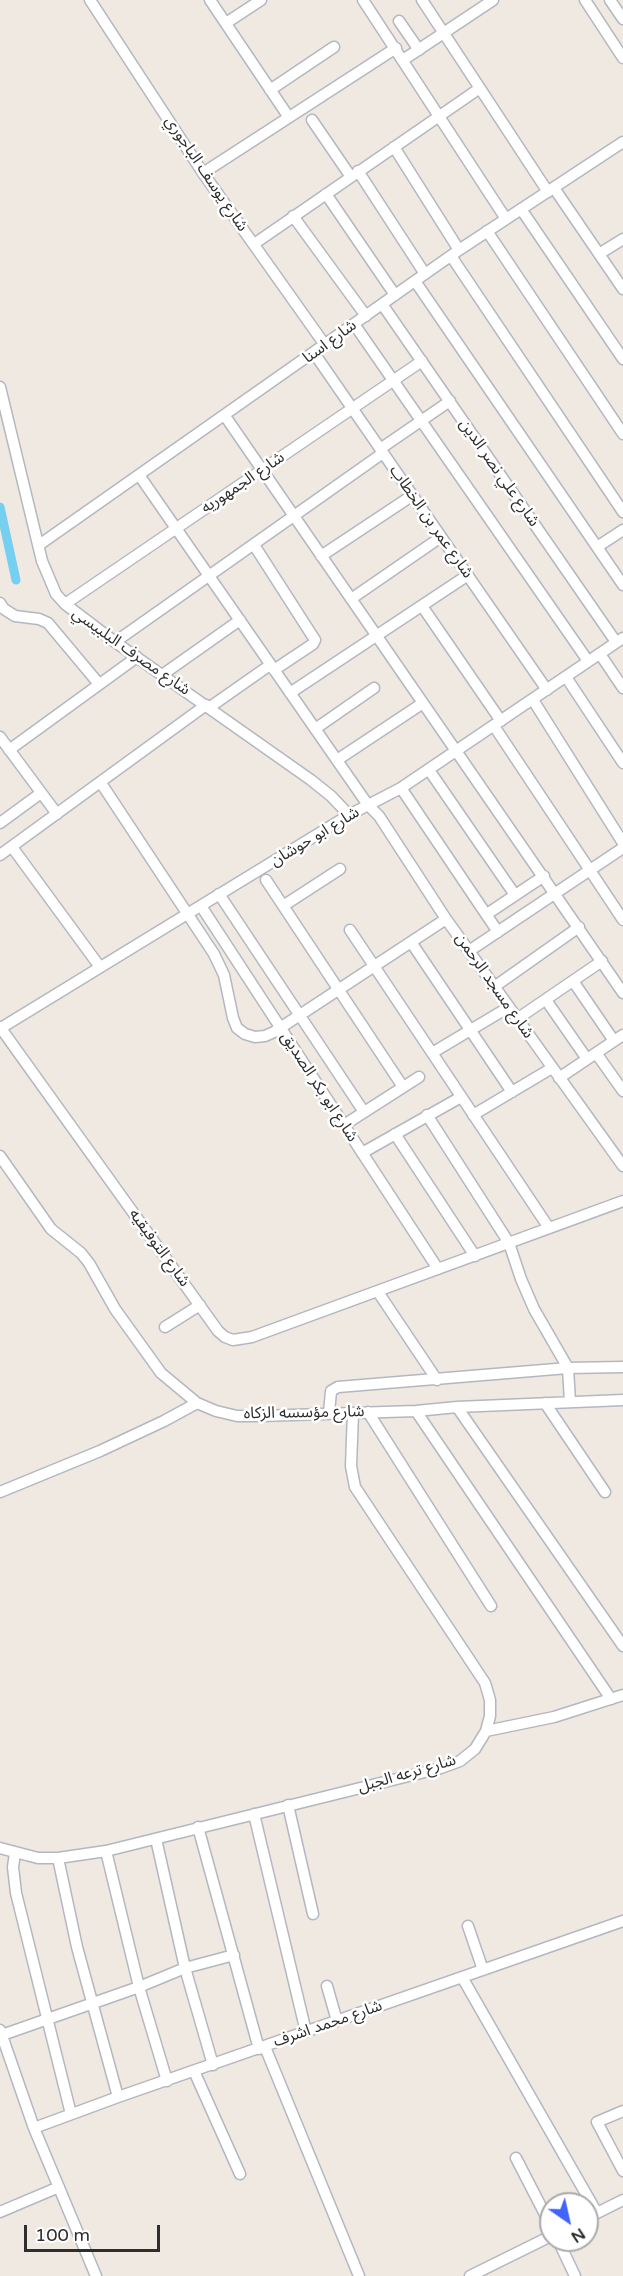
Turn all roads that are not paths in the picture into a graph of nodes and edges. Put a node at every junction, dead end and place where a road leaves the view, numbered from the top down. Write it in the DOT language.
graph roads {
  1 [pos="90,0"];
  2 [pos="210,0"];
  3 [pos="261,0"];
  4 [pos="363,0"];
  5 [pos="422,0"];
  6 [pos="585,0"];
  7 [pos="610,0"];
  8 [pos="486,2"];
  9 [pos="623,19"];
  10 [pos="399,21"];
  11 [pos="226,23"];
  12 [pos="444,33"];
  13 [pos="334,47"];
  14 [pos="396,48"];
  15 [pos="419,50"];
  16 [pos="623,58"];
  17 [pos="403,60"];
  18 [pos="480,88"];
  19 [pos="270,90"];
  20 [pos="288,116"];
  21 [pos="440,116"];
  22 [pos="312,120"];
  23 [pos="623,142"];
  24 [pos="394,147"];
  25 [pos="203,173"];
  26 [pos="355,174"];
  27 [pos="551,190"];
  28 [pos="326,194"];
  29 [pos="521,209"];
  30 [pos="293,216"];
  31 [pos="506,219"];
  32 [pos="487,231"];
  33 [pos="623,239"];
  34 [pos="254,244"];
  35 [pos="455,253"];
  36 [pos="599,254"];
  37 [pos="425,274"];
  38 [pos="415,281"];
  39 [pos="623,289"];
  40 [pos="395,295"];
  41 [pos="382,304"];
  42 [pos="366,316"];
  43 [pos="354,324"];
  44 [pos="325,345"];
  45 [pos="314,353"];
  46 [pos="623,360"];
  47 [pos="422,361"];
  48 [pos="393,381"];
  49 [pos="0,387"];
  50 [pos="450,401"];
  51 [pos="353,408"];
  52 [pos="225,416"];
  53 [pos="421,421"];
  54 [pos="623,434"];
  55 [pos="382,451"];
  56 [pos="262,470"];
  57 [pos="139,476"];
  58 [pos="412,495"];
  59 [pos="623,512"];
  60 [pos="294,516"];
  61 [pos="176,529"];
  62 [pos="623,530"];
  63 [pos="441,537"];
  64 [pos="39,545"];
  65 [pos="254,545"];
  66 [pos="597,547"];
  67 [pos="321,556"];
  68 [pos="468,575"];
  69 [pos="209,576"];
  70 [pos="623,585"];
  71 [pos="351,599"];
  72 [pos="0,603"];
  73 [pos="65,604"];
  74 [pos="422,606"];
  75 [pos="240,620"];
  76 [pos="377,636"];
  77 [pos="620,640"];
  78 [pos="115,642"];
  79 [pos="600,654"];
  80 [pos="137,657"];
  81 [pos="588,662"];
  82 [pos="272,667"];
  83 [pos="162,675"];
  84 [pos="566,677"];
  85 [pos="99,684"];
  86 [pos="374,688"];
  87 [pos="623,688"];
  88 [pos="547,690"];
  89 [pos="290,693"];
  90 [pos="532,700"];
  91 [pos="423,703"];
  92 [pos="208,706"];
  93 [pos="498,723"];
  94 [pos="315,729"];
  95 [pos="0,737"];
  96 [pos="9,750"];
  97 [pos="457,752"];
  98 [pos="337,760"];
  99 [pos="623,764"];
  100 [pos="429,770"];
  101 [pos="101,783"];
  102 [pos="401,788"];
  103 [pos="41,792"];
  104 [pos="368,806"];
  105 [pos="57,814"];
  106 [pos="349,815"];
  107 [pos="0,823"];
  108 [pos="623,843"];
  109 [pos="12,847"];
  110 [pos="623,848"];
  111 [pos="0,855"];
  112 [pos="339,869"];
  113 [pos="590,870"];
  114 [pos="544,876"];
  115 [pos="266,880"];
  116 [pos="555,893"];
  117 [pos="219,894"];
  118 [pos="515,895"];
  119 [pos="201,906"];
  120 [pos="283,906"];
  121 [pos="189,913"];
  122 [pos="487,914"];
  123 [pos="446,918"];
  124 [pos="623,920"];
  125 [pos="579,927"];
  126 [pos="350,930"];
  127 [pos="498,932"];
  128 [pos="411,942"];
  129 [pos="469,951"];
  130 [pos="602,961"];
  131 [pos="374,966"];
  132 [pos="100,968"];
  133 [pos="573,981"];
  134 [pos="494,987"];
  135 [pos="338,990"];
  136 [pos="623,993"];
  137 [pos="546,1000"];
  138 [pos="509,1007"];
  139 [pos="299,1015"];
  140 [pos="517,1019"];
  141 [pos="280,1027"];
  142 [pos="0,1028"];
  143 [pos="470,1030"];
  144 [pos="618,1038"];
  145 [pos="432,1053"];
  146 [pos="596,1053"];
  147 [pos="586,1059"];
  148 [pos="552,1068"];
  149 [pos="419,1077"];
  150 [pos="559,1078"];
  151 [pos="403,1088"];
  152 [pos="623,1091"];
  153 [pos="512,1092"];
  154 [pos="461,1097"];
  155 [pos="364,1112"];
  156 [pos="427,1115"];
  157 [pos="473,1115"];
  158 [pos="344,1125"];
  159 [pos="395,1134"];
  160 [pos="362,1153"];
  161 [pos="0,1156"];
  162 [pos="623,1166"];
  163 [pos="623,1201"];
  164 [pos="549,1228"];
  165 [pos="509,1243"];
  166 [pos="475,1256"];
  167 [pos="438,1269"];
  168 [pos="378,1292"];
  169 [pos="200,1305"];
  170 [pos="165,1327"];
  171 [pos="623,1366"];
  172 [pos="568,1368"];
  173 [pos="437,1380"];
  174 [pos="623,1400"];
  175 [pos="570,1402"];
  176 [pos="197,1403"];
  177 [pos="545,1403"];
  178 [pos="457,1407"];
  179 [pos="416,1411"];
  180 [pos="368,1412"];
  181 [pos="333,1413"];
  182 [pos="353,1413"];
  183 [pos="0,1492"];
  184 [pos="605,1492"];
  185 [pos="491,1606"];
  186 [pos="623,1646"];
  187 [pos="623,1695"];
  188 [pos="611,1699"];
  189 [pos="486,1731"];
  190 [pos="288,1805"];
  191 [pos="254,1814"];
  192 [pos="198,1827"];
  193 [pos="156,1839"];
  194 [pos="0,1848"];
  195 [pos="106,1851"];
  196 [pos="15,1853"];
  197 [pos="58,1858"];
  198 [pos="13,1867"];
  199 [pos="0,1868"];
  200 [pos="313,1914"];
  201 [pos="623,1921"];
  202 [pos="468,1926"];
  203 [pos="234,1955"];
  204 [pos="185,1968"];
  205 [pos="483,1970"];
  206 [pos="462,1977"];
  207 [pos="327,1986"];
  208 [pos="139,1987"];
  209 [pos="92,2003"];
  210 [pos="46,2020"];
  211 [pos="337,2021"];
  212 [pos="1,2032"];
  213 [pos="306,2032"];
  214 [pos="262,2048"];
  215 [pos="213,2065"];
  216 [pos="194,2071"];
  217 [pos="167,2081"];
  218 [pos="118,2097"];
  219 [pos="623,2111"];
  220 [pos="71,2114"];
  221 [pos="34,2128"];
  222 [pos="516,2158"];
  223 [pos="623,2171"];
  224 [pos="240,2174"];
  225 [pos="59,2187"];
  226 [pos="579,2192"];
  227 [pos="623,2200"];
  228 [pos="539,2203"];
  229 [pos="0,2212"];
  230 [pos="599,2212"];
  231 [pos="539,2242"];
  232 [pos="564,2252"];
  233 [pos="96,2276"];
  234 [pos="359,2276"];
  235 [pos="470,2276"];
  236 [pos="575,2276"];
  1 -- 25 [label="street, شارع يوسف الباجوري"];
  2 -- 11 [label="street"];
  3 -- 11 [label="street"];
  4 -- 14 [label="street"];
  5 -- 12 [label="street"];
  6 -- 16 [label="street"];
  7 -- 9 [label="street"];
  8 -- 12 [label="street"];
  10 -- 15 [label="street"];
  11 -- 19 [label="street"];
  12 -- 15 [label="street"];
  12 -- 18 [label="street"];
  13 -- 19 [label="street"];
  14 -- 17 [label="street"];
  14 -- 20 [label="street"];
  15 -- 17 [label="street"];
  17 -- 21 [label="street"];
  18 -- 21 [label="street"];
  18 -- 27 [label="street"];
  19 -- 20 [label="street"];
  20 -- 25 [label="street"];
  21 -- 24 [label="street"];
  21 -- 31 [label="street"];
  22 -- 26 [label="street"];
  23 -- 27 [label="street, شارع اسنا"];
  24 -- 26 [label="street"];
  24 -- 35 [label="street"];
  25 -- 34 [label="street, شارع يوسف الباجوري"];
  26 -- 28 [label="street"];
  26 -- 37 [label="street"];
  27 -- 29 [label="street, شارع اسنا"];
  27 -- 36 [label="street"];
  28 -- 30 [label="street"];
  28 -- 40 [label="street"];
  29 -- 31 [label="street, شارع اسنا"];
  29 -- 46 [label="street"];
  30 -- 34 [label="street"];
  30 -- 42 [label="street"];
  31 -- 32 [label="street, شارع اسنا"];
  32 -- 35 [label="street, شارع اسنا"];
  32 -- 54 [label="street"];
  33 -- 36 [label="street"];
  34 -- 44 [label="street, شارع يوسف الباجوري"];
  35 -- 37 [label="street, شارع اسنا"];
  35 -- 59 [label="street"];
  36 -- 39 [label="street"];
  37 -- 38 [label="street, شارع اسنا"];
  38 -- 40 [label="street, شارع اسنا"];
  38 -- 66 [label="street"];
  40 -- 41 [label="street, شارع اسنا"];
  41 -- 42 [label="street, شارع اسنا"];
  41 -- 47 [label="street, شارع علي نصر الدين"];
  42 -- 43 [label="street, شارع اسنا"];
  43 -- 44 [label="street, شارع اسنا"];
  43 -- 48 [label="street"];
  44 -- 45 [label="street, شارع اسنا"];
  45 -- 51 [label="street, شارع عمر بن الخطاب"];
  45 -- 52 [label="street, شارع اسنا"];
  47 -- 48 [label="street, شارع الجمهوريه"];
  47 -- 50 [label="street, شارع علي نصر الدين"];
  48 -- 51 [label="street, شارع الجمهوريه"];
  48 -- 53 [label="street"];
  49 -- 64 [label="street, شارع مصرف البلبيسي"];
  50 -- 53 [label="street"];
  50 -- 77 [label="street, شارع علي نصر الدين"];
  51 -- 55 [label="street, شارع عمر بن الخطاب"];
  51 -- 56 [label="street, شارع الجمهوريه"];
  52 -- 56 [label="street"];
  52 -- 57 [label="street, شارع اسنا"];
  53 -- 55 [label="street"];
  53 -- 81 [label="street"];
  55 -- 58 [label="street, شارع عمر بن الخطاب"];
  55 -- 60 [label="street"];
  56 -- 60 [label="street"];
  56 -- 61 [label="street, شارع الجمهوريه"];
  57 -- 61 [label="street, شارع مسجد الرحمن"];
  57 -- 64 [label="street, شارع اسنا"];
  58 -- 63 [label="street, شارع عمر بن الخطاب"];
  58 -- 67 [label="street"];
  60 -- 65 [label="street"];
  60 -- 67 [label="street"];
  61 -- 69 [label="street, شارع مسجد الرحمن"];
  61 -- 73 [label="street, شارع الجمهوريه"];
  62 -- 66 [label="street"];
  63 -- 68 [label="street, شارع عمر بن الخطاب"];
  63 -- 71 [label="street"];
  64 -- 73 [label="street, شارع مصرف البلبيسي"];
  65 -- 69 [label="street"];
  65 -- 82 [label="street"];
  66 -- 70 [label="street"];
  67 -- 71 [label="street"];
  68 -- 74 [label="street"];
  68 -- 88 [label="street, شارع عمر بن الخطاب"];
  69 -- 75 [label="street, شارع مسجد الرحمن"];
  69 -- 78 [label="street"];
  71 -- 76 [label="street"];
  72 -- 85 [label="street, شارع مصرف البلبيسي"];
  73 -- 78 [label="street, شارع مصرف البلبيسي"];
  74 -- 76 [label="street"];
  74 -- 93 [label="street"];
  75 -- 82 [label="street, شارع مسجد الرحمن"];
  75 -- 83 [label="street"];
  76 -- 89 [label="street"];
  76 -- 91 [label="street"];
  77 -- 79 [label="street, شارع ابو حوشان"];
  78 -- 80 [label="street, شارع مصرف البلبيسي"];
  79 -- 81 [label="street, شارع ابو حوشان"];
  79 -- 87 [label="street"];
  80 -- 83 [label="street, شارع مصرف البلبيسي"];
  80 -- 85 [label="street"];
  81 -- 84 [label="street, شارع ابو حوشان"];
  82 -- 89 [label="street, شارع مسجد الرحمن"];
  82 -- 92 [label="street"];
  83 -- 92 [label="street, شارع مصرف البلبيسي"];
  84 -- 88 [label="street, شارع ابو حوشان"];
  84 -- 99 [label="street"];
  85 -- 96 [label="street"];
  86 -- 94 [label="street"];
  88 -- 90 [label="street, شارع ابو حوشان"];
  89 -- 94 [label="street, شارع مسجد الرحمن"];
  90 -- 93 [label="street, شارع ابو حوشان"];
  90 -- 108 [label="street"];
  91 -- 97 [label="street"];
  91 -- 98 [label="street"];
  92 -- 101 [label="street"];
  92 -- 106 [label="street, شارع مصرف البلبيسي"];
  93 -- 97 [label="street, شارع ابو حوشان"];
  93 -- 113 [label="street"];
  94 -- 98 [label="street, شارع مسجد الرحمن"];
  95 -- 96 [label="street"];
  96 -- 103 [label="street"];
  97 -- 100 [label="street, شارع ابو حوشان"];
  97 -- 114 [label="street"];
  98 -- 104 [label="street, شارع مسجد الرحمن"];
  100 -- 102 [label="street, شارع ابو حوشان"];
  100 -- 118 [label="street"];
  101 -- 105 [label="street"];
  101 -- 121 [label="street"];
  102 -- 104 [label="street, شارع ابو حوشان"];
  102 -- 122 [label="street"];
  103 -- 105 [label="street"];
  103 -- 107 [label="street"];
  104 -- 106 [label="street, شارع ابو حوشان"];
  104 -- 123 [label="street, شارع مسجد الرحمن"];
  105 -- 109 [label="street"];
  106 -- 117 [label="street, شارع ابو حوشان"];
  109 -- 111 [label="street"];
  109 -- 132 [label="street"];
  110 -- 113 [label="street"];
  112 -- 120 [label="street"];
  113 -- 116 [label="street"];
  113 -- 124 [label="street"];
  114 -- 116 [label="street"];
  114 -- 118 [label="street"];
  115 -- 120 [label="street"];
  116 -- 125 [label="street"];
  116 -- 127 [label="street"];
  117 -- 119 [label="street, شارع ابو حوشان"];
  117 -- 139 [label="street"];
  118 -- 122 [label="street"];
  119 -- 121 [label="street, شارع ابو حوشان"];
  119 -- 141 [label="street, شارع ابو بكر الصديق"];
  120 -- 135 [label="street"];
  121 -- 132 [label="street, شارع ابو حوشان"];
  121 -- 141 [label="street"];
  122 -- 127 [label="street"];
  123 -- 128 [label="street"];
  123 -- 129 [label="street, شارع مسجد الرحمن"];
  125 -- 130 [label="street"];
  125 -- 134 [label="street"];
  126 -- 131 [label="street"];
  127 -- 129 [label="street"];
  128 -- 131 [label="street"];
  128 -- 143 [label="street"];
  129 -- 134 [label="street, شارع مسجد الرحمن"];
  130 -- 133 [label="street"];
  130 -- 136 [label="street"];
  131 -- 135 [label="street"];
  131 -- 145 [label="street"];
  132 -- 142 [label="street, شارع ابو حوشان"];
  133 -- 137 [label="street"];
  133 -- 144 [label="street"];
  134 -- 138 [label="street, شارع مسجد الرحمن"];
  135 -- 139 [label="street"];
  135 -- 151 [label="street"];
  137 -- 140 [label="street"];
  137 -- 147 [label="street"];
  138 -- 140 [label="street, شارع مسجد الرحمن"];
  138 -- 143 [label="street"];
  139 -- 141 [label="street"];
  139 -- 155 [label="street"];
  140 -- 148 [label="street, شارع مسجد الرحمن"];
  141 -- 158 [label="street, شارع ابو بكر الصديق"];
  142 -- 169 [label="street, شارع التوفيقيه"];
  143 -- 145 [label="street"];
  143 -- 153 [label="street"];
  144 -- 146 [label="street"];
  145 -- 154 [label="street"];
  146 -- 147 [label="street"];
  146 -- 152 [label="street"];
  147 -- 150 [label="street"];
  148 -- 150 [label="street, شارع مسجد الرحمن"];
  148 -- 153 [label="street"];
  149 -- 151 [label="street"];
  150 -- 162 [label="street, شارع مسجد الرحمن"];
  151 -- 155 [label="street"];
  153 -- 157 [label="street"];
  154 -- 156 [label="street"];
  154 -- 157 [label="street"];
  155 -- 158 [label="street"];
  156 -- 159 [label="street"];
  156 -- 165 [label="street"];
  157 -- 164 [label="street"];
  158 -- 160 [label="street, شارع ابو بكر الصديق"];
  159 -- 160 [label="street"];
  159 -- 166 [label="street"];
  160 -- 167 [label="street, شارع ابو بكر الصديق"];
  161 -- 176 [label="street, شارع مؤسسه الزكاه"];
  163 -- 164 [label="street, شارع التوفيقيه"];
  164 -- 165 [label="street, شارع التوفيقيه"];
  165 -- 166 [label="street, شارع التوفيقيه"];
  165 -- 172 [label="street"];
  166 -- 167 [label="street, شارع التوفيقيه"];
  167 -- 168 [label="street, شارع التوفيقيه"];
  168 -- 169 [label="street, شارع التوفيقيه"];
  168 -- 173 [label="street"];
  169 -- 170 [label="street"];
  171 -- 172 [label="street"];
  172 -- 173 [label="street"];
  172 -- 175 [label="street"];
  173 -- 181 [label="street"];
  174 -- 175 [label="street, شارع مؤسسه الزكاه"];
  175 -- 177 [label="street, شارع مؤسسه الزكاه"];
  176 -- 181 [label="street, شارع مؤسسه الزكاه"];
  176 -- 183 [label="street"];
  177 -- 178 [label="street, شارع مؤسسه الزكاه"];
  177 -- 184 [label="street"];
  178 -- 179 [label="street, شارع مؤسسه الزكاه"];
  178 -- 186 [label="street"];
  179 -- 180 [label="street, شارع مؤسسه الزكاه"];
  179 -- 188 [label="street"];
  180 -- 182 [label="street, شارع مؤسسه الزكاه"];
  180 -- 185 [label="street"];
  181 -- 182 [label="street, شارع مؤسسه الزكاه"];
  182 -- 189 [label="street, شارع ترعه الجبل"];
  187 -- 188 [label="street"];
  188 -- 189 [label="street"];
  189 -- 190 [label="street, شارع ترعه الجبل"];
  190 -- 191 [label="street, شارع ترعه الجبل"];
  190 -- 200 [label="street"];
  191 -- 192 [label="street, شارع ترعه الجبل"];
  191 -- 213 [label="street"];
  192 -- 193 [label="street, شارع ترعه الجبل"];
  192 -- 203 [label="street"];
  193 -- 195 [label="street, شارع ترعه الجبل"];
  193 -- 204 [label="street"];
  194 -- 196 [label="street, شارع ترعه الجبل"];
  195 -- 197 [label="street, شارع ترعه الجبل"];
  195 -- 208 [label="street"];
  196 -- 197 [label="street, شارع ترعه الجبل"];
  196 -- 198 [label="street"];
  197 -- 209 [label="street"];
  198 -- 199 [label="street"];
  198 -- 210 [label="street"];
  201 -- 205 [label="street, شارع محمد اشرف"];
  202 -- 205 [label="street"];
  203 -- 204 [label="street"];
  203 -- 214 [label="street"];
  204 -- 208 [label="street"];
  204 -- 215 [label="street"];
  205 -- 206 [label="street, شارع محمد اشرف"];
  206 -- 211 [label="street, شارع محمد اشرف"];
  206 -- 226 [label="street"];
  207 -- 211 [label="street"];
  208 -- 209 [label="street"];
  208 -- 217 [label="street"];
  209 -- 210 [label="street"];
  209 -- 218 [label="street"];
  210 -- 212 [label="street"];
  210 -- 220 [label="street"];
  211 -- 213 [label="street, شارع محمد اشرف"];
  212 -- 221 [label="street"];
  213 -- 214 [label="street, شارع محمد اشرف"];
  214 -- 215 [label="street, شارع محمد اشرف"];
  214 -- 234 [label="street"];
  215 -- 216 [label="street, شارع محمد اشرف"];
  216 -- 217 [label="street, شارع محمد اشرف"];
  216 -- 224 [label="street"];
  217 -- 218 [label="street, شارع محمد اشرف"];
  218 -- 220 [label="street, شارع محمد اشرف"];
  219 -- 223 [label="street"];
  220 -- 221 [label="street, شارع محمد اشرف"];
  221 -- 225 [label="street"];
  222 -- 228 [label="street"];
  225 -- 229 [label="street"];
  225 -- 233 [label="street"];
  227 -- 230 [label="street"];
  231 -- 235 [label="street"];
  232 -- 236 [label="street"];
}
